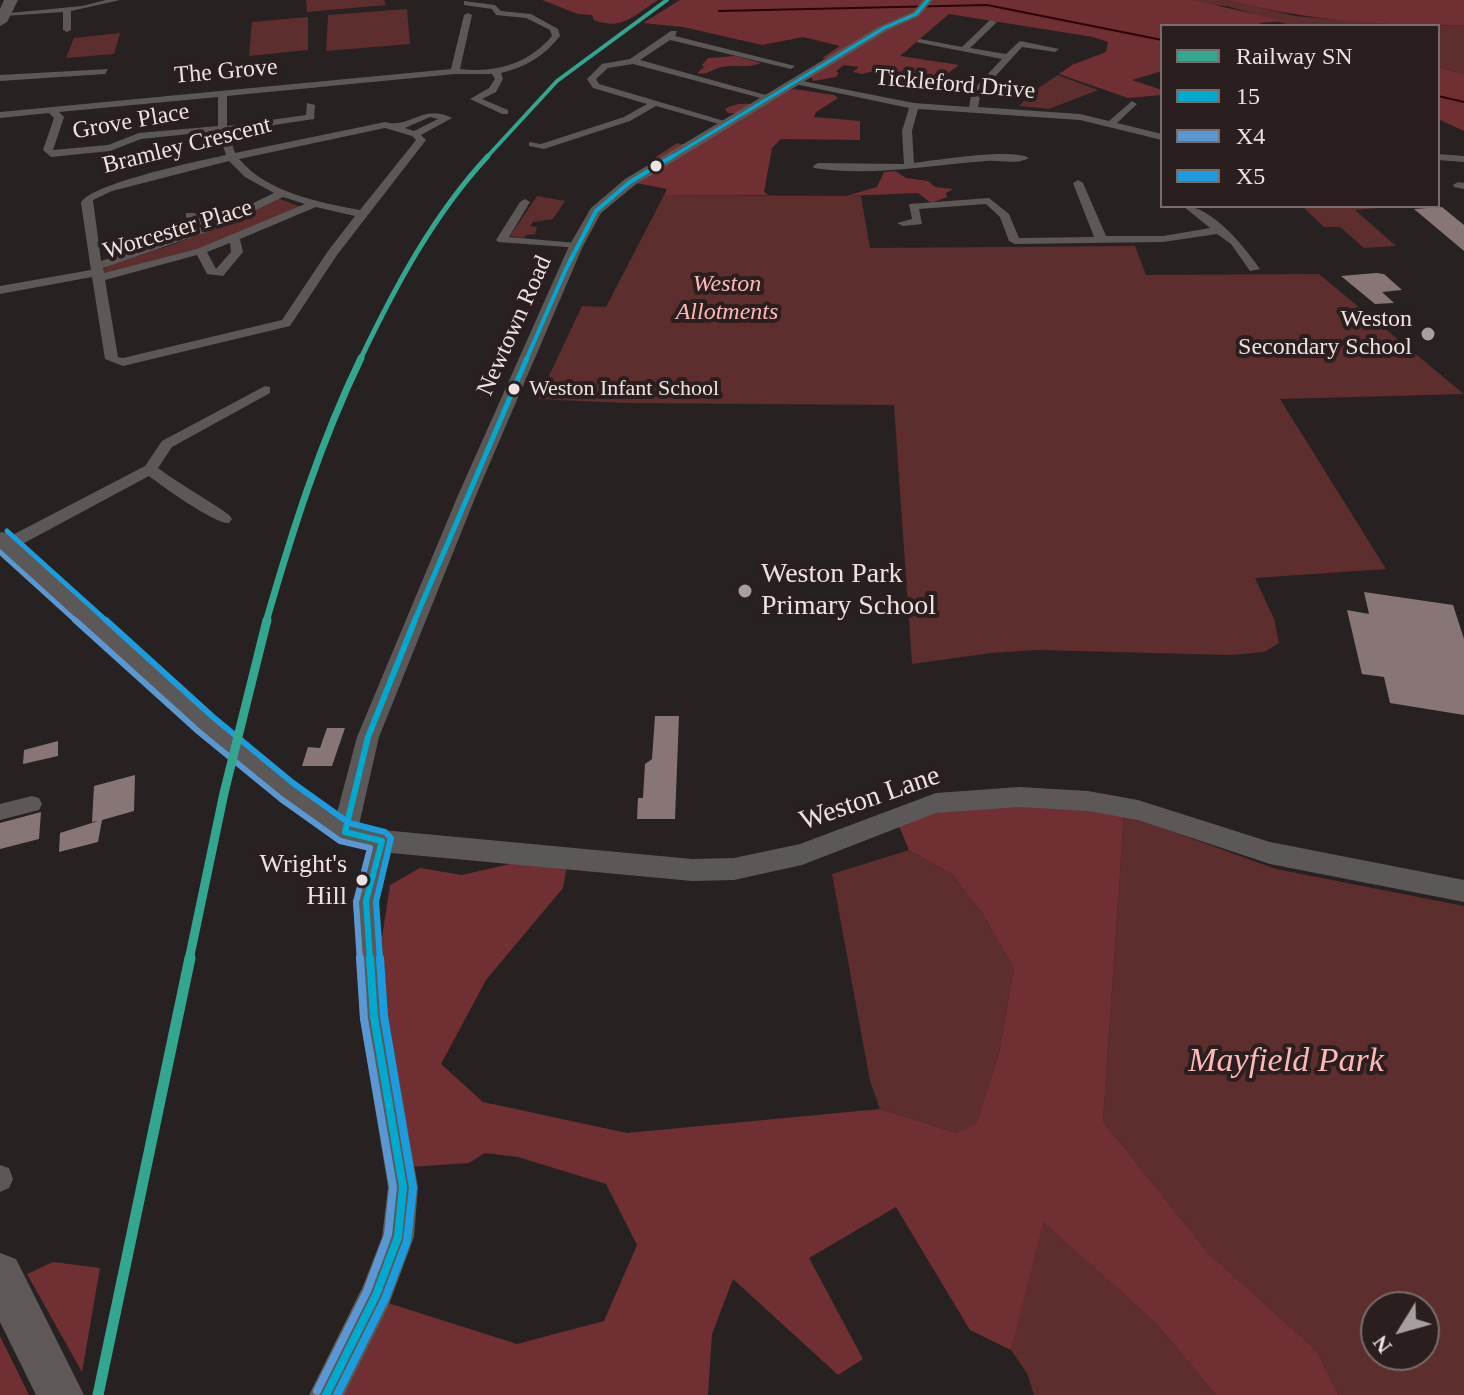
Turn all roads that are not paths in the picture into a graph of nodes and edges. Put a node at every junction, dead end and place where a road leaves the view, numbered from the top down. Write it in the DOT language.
graph roads {
  1 [pos="11,0"];
  2 [pos="116,0"];
  3 [pos="466,1"];
  4 [pos="926,4"];
  5 [pos="67,9"];
  6 [pos="499,13"];
  7 [pos="468,15"];
  8 [pos="2,18"];
  9 [pos="993,22"];
  10 [pos="67,30"];
  11 [pos="920,42"];
  12 [pos="964,49"];
  13 [pos="1055,49"];
  14 [pos="1008,57"];
  15 [pos="633,61"];
  16 [pos="791,66"];
  17 [pos="105,71"];
  18 [pos="455,71"];
  19 [pos="496,72"];
  20 [pos="0,78"];
  21 [pos="795,81"];
  22 [pos="222,92"];
  23 [pos="463,95"];
  24 [pos="477,97"];
  25 [pos="768,97"];
  26 [pos="655,103"];
  27 [pos="1132,104"];
  28 [pos="310,105"];
  29 [pos="914,106"];
  30 [pos="50,109"];
  31 [pos="973,109"];
  32 [pos="505,112"];
  33 [pos="0,115"];
  34 [pos="726,123"];
  35 [pos="1112,123"];
  36 [pos="397,128"];
  37 [pos="223,129"];
  38 [pos="415,134"];
  39 [pos="1160,136"];
  40 [pos="533,144"];
  41 [pos="231,156"];
  42 [pos="1440,156"];
  43 [pos="1024,158"];
  44 [pos="1464,159"];
  45 [pos="818,166"];
  46 [pos="909,167"];
  47 [pos="1078,183"];
  48 [pos="981,189"];
  49 [pos="282,193"];
  50 [pos="989,201"];
  51 [pos="525,202"];
  52 [pos="314,204"];
  53 [pos="1191,208"];
  54 [pos="361,214"];
  55 [pos="190,215"];
  56 [pos="918,222"];
  57 [pos="931,222"];
  58 [pos="903,223"];
  59 [pos="214,226"];
  60 [pos="1219,230"];
  61 [pos="235,239"];
  62 [pos="1101,239"];
  63 [pos="576,246"];
  64 [pos="201,251"];
  65 [pos="1268,262"];
  66 [pos="98,272"];
  67 [pos="0,290"];
  68 [pos="265,390"];
  69 [pos="150,469"];
  70 [pos="224,519"];
  71 [pos="4,541"];
  72 [pos="32,804"];
  73 [pos="0,812"];
  74 [pos="345,832"];
  75 [pos="382,841"];
  76 [pos="1464,891"];
  77 [pos="0,1275"];
  78 [pos="61,1395"];
  79 [pos="326,1395"];
  1 -- 8 [label="main road"];
  2 -- 5 [label="street"];
  3 -- 6 [label="street, The Grove"];
  3 -- 7 [label="street, The Grove"];
  4 -- 21 [label="street, Newtown Road"];
  5 -- 8 [label="street"];
  5 -- 10 [label="street"];
  6 -- 7 [label="street, The Grove"];
  6 -- 19 [label="street, The Grove"];
  7 -- 18 [label="street, The Grove"];
  9 -- 12 [label="street"];
  11 -- 12 [label="street"];
  12 -- 14 [label="street"];
  13 -- 14 [label="street"];
  14 -- 31 [label="street"];
  15 -- 16 [label="street"];
  15 -- 25 [label="street"];
  15 -- 26 [label="street"];
  17 -- 20 [label="street"];
  18 -- 19 [label="street, The Grove"];
  18 -- 22 [label="street, The Grove"];
  19 -- 24 [label="street, The Grove"];
  21 -- 25 [label="street, Newtown Road"];
  21 -- 29 [label="street, Tickleford Drive"];
  22 -- 30 [label="street, The Grove"];
  22 -- 37 [label="street"];
  23 -- 24 [label="street"];
  24 -- 32 [label="street"];
  25 -- 34 [label="street, Newtown Road"];
  26 -- 34 [label="street"];
  26 -- 40 [label="street"];
  27 -- 35 [label="street"];
  28 -- 37 [label="street"];
  29 -- 31 [label="street, Tickleford Drive"];
  29 -- 46 [label="street"];
  30 -- 33 [label="street, The Grove"];
  30 -- 37 [label="street, Grove Place"];
  31 -- 35 [label="street, Tickleford Drive"];
  34 -- 63 [label="street, Newtown Road"];
  35 -- 39 [label="street, Tickleford Drive"];
  36 -- 38 [label="street, Bramley Crescent"];
  36 -- 38 [label="street, Bramley Crescent"];
  36 -- 41 [label="street, Bramley Crescent"];
  37 -- 41 [label="street"];
  38 -- 54 [label="street, Bramley Crescent"];
  41 -- 49 [label="street"];
  41 -- 66 [label="street, Bramley Crescent"];
  42 -- 44 [label="street"];
  43 -- 46 [label="street"];
  45 -- 46 [label="street"];
  47 -- 62 [label="street"];
  48 -- 50 [label="street"];
  49 -- 52 [label="street"];
  49 -- 59 [label="street, Worcester Place"];
  50 -- 56 [label="street"];
  50 -- 62 [label="street"];
  51 -- 63 [label="street"];
  52 -- 54 [label="street"];
  52 -- 61 [label="street, Worcester Place"];
  53 -- 60 [label="street"];
  54 -- 66 [label="street, Bramley Crescent"];
  55 -- 59 [label="street, Worcester Place"];
  56 -- 57 [label="street"];
  56 -- 58 [label="street"];
  59 -- 66 [label="street, Worcester Place"];
  60 -- 62 [label="street"];
  60 -- 65 [label="street"];
  61 -- 64 [label="street, Worcester Place"];
  61 -- 64 [label="street"];
  63 -- 74 [label="street, Newtown Road"];
  64 -- 66 [label="street, Worcester Place"];
  66 -- 67 [label="street, Worcester Place"];
  68 -- 69 [label="street"];
  69 -- 70 [label="street"];
  69 -- 71 [label="street"];
  71 -- 74 [label="street"];
  72 -- 73 [label="street"];
  74 -- 75 [label="street, Weston Lane"];
  75 -- 76 [label="street, Weston Lane"];
  75 -- 79 [label="street"];
  77 -- 78 [label="main road"];
}
